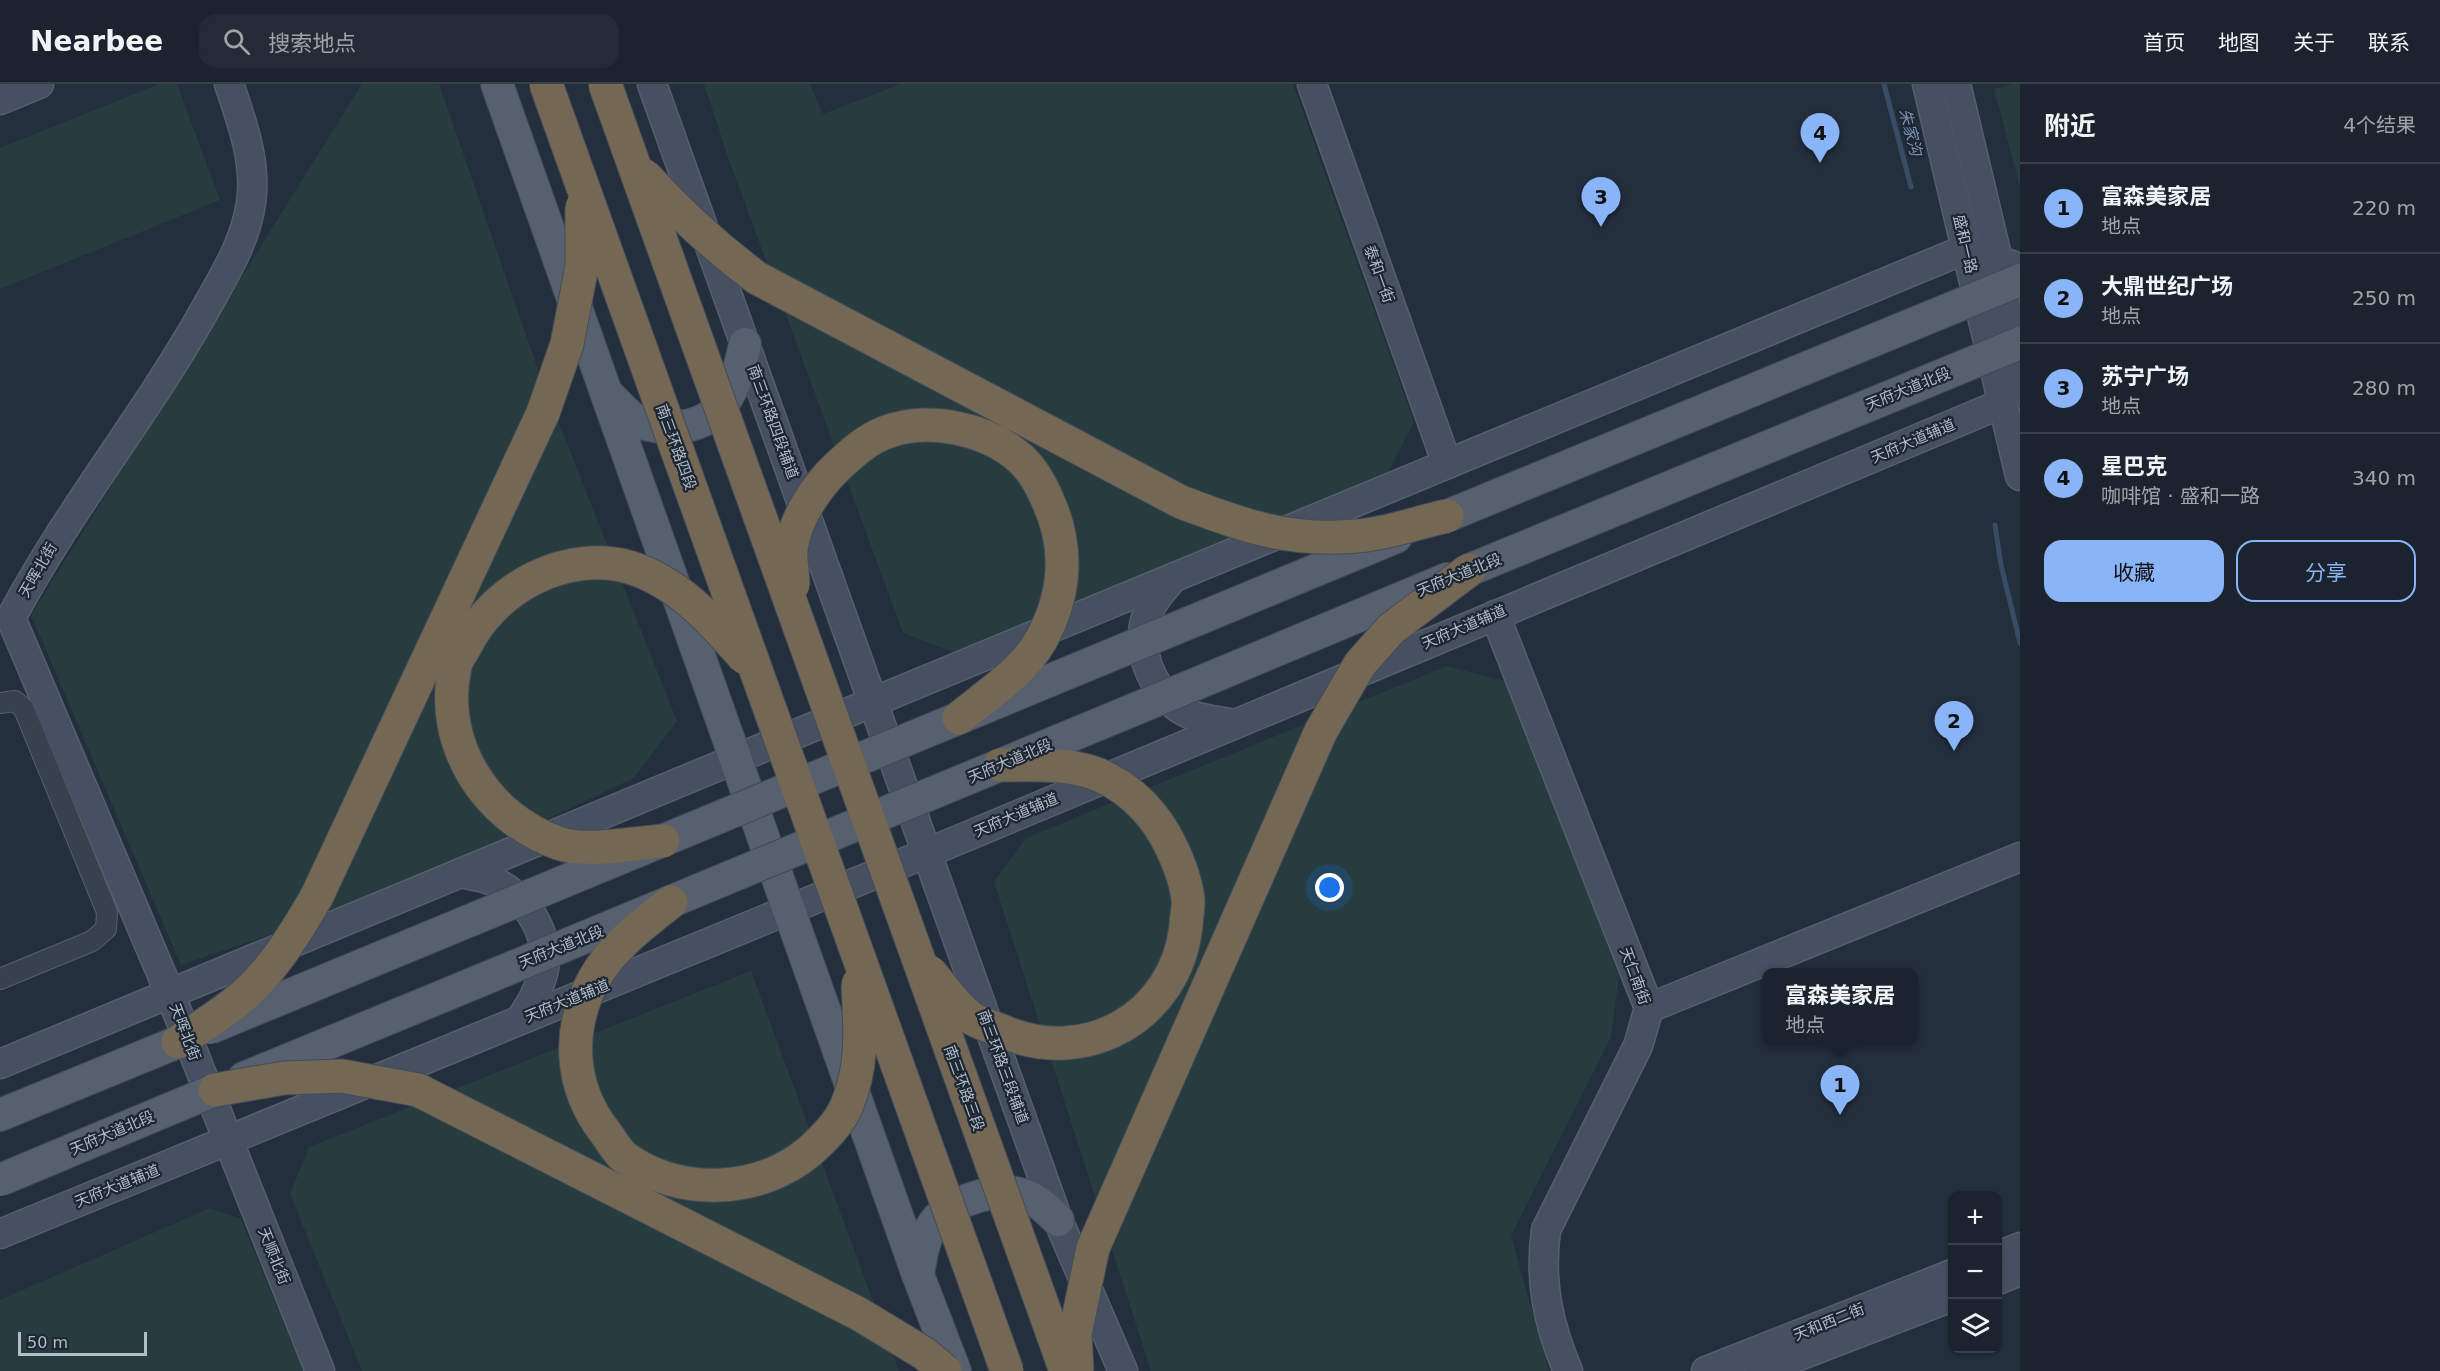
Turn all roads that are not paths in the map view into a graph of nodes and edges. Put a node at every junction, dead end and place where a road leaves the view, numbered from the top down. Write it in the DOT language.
graph roads {
  1 [pos="39,84"];
  2 [pos="229,84"];
  3 [pos="497,84"];
  4 [pos="546,84"];
  5 [pos="604,84"];
  6 [pos="652,84"];
  7 [pos="1312,84"];
  8 [pos="1927,84"];
  9 [pos="1956,84"];
  10 [pos="0,100"];
  11 [pos="633,162"];
  12 [pos="582,184"];
  13 [pos="1966,249"];
  14 [pos="2013,269"];
  15 [pos="2020,343"];
  16 [pos="745,344"];
  17 [pos="2015,388"];
  18 [pos="606,393"];
  19 [pos="1447,464"];
  20 [pos="2020,476"];
  21 [pos="1447,516"];
  22 [pos="1469,570"];
  23 [pos="1173,578"];
  24 [pos="795,614"];
  25 [pos="1495,615"];
  26 [pos="5,620"];
  27 [pos="757,671"];
  28 [pos="873,702"];
  29 [pos="0,703"];
  30 [pos="959,718"];
  31 [pos="1235,723"];
  32 [pos="736,759"];
  33 [pos="893,759"];
  34 [pos="1000,765"];
  35 [pos="663,841"];
  36 [pos="927,853"];
  37 [pos="2020,857"];
  38 [pos="460,873"];
  39 [pos="671,902"];
  40 [pos="789,909"];
  41 [pos="856,950"];
  42 [pos="917,955"];
  43 [pos="0,979"];
  44 [pos="170,994"];
  45 [pos="1649,1008"];
  46 [pos="520,1020"];
  47 [pos="178,1042"];
  48 [pos="0,1064"];
  49 [pos="216,1090"];
  50 [pos="0,1115"];
  51 [pos="227,1140"];
  52 [pos="0,1180"];
  53 [pos="1058,1220"];
  54 [pos="0,1234"];
  55 [pos="2020,1247"];
  56 [pos="2002,1254"];
  57 [pos="2020,1271"];
  58 [pos="918,1275"];
  59 [pos="1948,1276"];
  60 [pos="2002,1278"];
  61 [pos="1948,1299"];
  62 [pos="320,1371"];
  63 [pos="945,1371"];
  64 [pos="955,1371"];
  65 [pos="1007,1371"];
  66 [pos="1066,1371"];
  67 [pos="1077,1371"];
  68 [pos="1123,1371"];
  69 [pos="1568,1371"];
  70 [pos="1706,1371"];
  71 [pos="1760,1371"];
  1 -- 10 [label="street"];
  2 -- 26 [label="street, 天晖北街"];
  3 -- 18 [label="main road"];
  4 -- 12 [label="highway, 南三环路四段, bridge"];
  5 -- 11 [label="highway, bridge"];
  6 -- 16 [label="street, 南三环路四段辅道"];
  7 -- 19 [label="street, 泰和一街"];
  8 -- 13 [label="street, 盛和一路"];
  9 -- 14 [label="street, 盛和一路"];
  11 -- 21 [label="highway, bridge"];
  11 -- 24 [label="highway, bridge"];
  12 -- 27 [label="highway, 南三环路四段, bridge"];
  12 -- 47 [label="highway, bridge"];
  13 -- 14 [label="street"];
  13 -- 17 [label="street, 盛和一路"];
  13 -- 19 [label="street"];
  14 -- 17 [label="street, 盛和一路"];
  14 -- 21 [label="main road, bridge"];
  15 -- 22 [label="main road, 天府大道北段, bridge"];
  16 -- 18 [label="main road"];
  16 -- 28 [label="street, 南三环路四段辅道"];
  17 -- 20 [label="street"];
  17 -- 25 [label="street, 天府大道辅道"];
  18 -- 32 [label="main road"];
  19 -- 23 [label="street"];
  21 -- 30 [label="main road, bridge"];
  22 -- 34 [label="main road, 天府大道北段, bridge"];
  22 -- 67 [label="highway, bridge"];
  23 -- 28 [label="street"];
  23 -- 31 [label="street"];
  24 -- 30 [label="highway, bridge"];
  24 -- 42 [label="highway, 南三环路三段, bridge"];
  25 -- 31 [label="street, 天府大道辅道"];
  25 -- 45 [label="street, 天仁南街"];
  26 -- 44 [label="street, 天晖北街"];
  27 -- 35 [label="highway, bridge"];
  27 -- 41 [label="highway, 南三环路四段, bridge"];
  28 -- 32 [label="street"];
  28 -- 33 [label="street, 南三环路四段辅道"];
  29 -- 43 [label="street"];
  30 -- 35 [label="main road, bridge"];
  31 -- 36 [label="street, 天府大道辅道"];
  32 -- 38 [label="street"];
  32 -- 40 [label="main road"];
  33 -- 36 [label="street, 南三环路三段辅道"];
  34 -- 39 [label="main road, 天府大道北段, bridge"];
  34 -- 42 [label="highway, bridge"];
  35 -- 47 [label="main road, bridge"];
  36 -- 40 [label="street, 天府大道辅道"];
  36 -- 53 [label="street, 南三环路三段辅道"];
  37 -- 45 [label="street"];
  38 -- 44 [label="street"];
  38 -- 46 [label="street"];
  39 -- 41 [label="highway, bridge"];
  39 -- 49 [label="main road, 天府大道北段, bridge"];
  40 -- 46 [label="street, 天府大道辅道"];
  40 -- 58 [label="main road"];
  41 -- 65 [label="highway, bridge"];
  42 -- 66 [label="highway, 南三环路三段, bridge"];
  44 -- 48 [label="street"];
  44 -- 51 [label="street, 天晖北街"];
  45 -- 69 [label="street, 天仁南街"];
  46 -- 51 [label="street, 天府大道辅道"];
  47 -- 50 [label="main road"];
  49 -- 52 [label="main road, 天府大道北段, bridge"];
  49 -- 63 [label="highway, bridge"];
  51 -- 54 [label="street, 天府大道辅道"];
  51 -- 62 [label="street, 天顺北街"];
  53 -- 58 [label="main road"];
  53 -- 68 [label="street, 南三环路三段辅道"];
  55 -- 56 [label="street"];
  57 -- 60 [label="street"];
  58 -- 64 [label="main road"];
  59 -- 70 [label="street, 天和西二街"];
  61 -- 71 [label="street, 天和西二街"];
}
